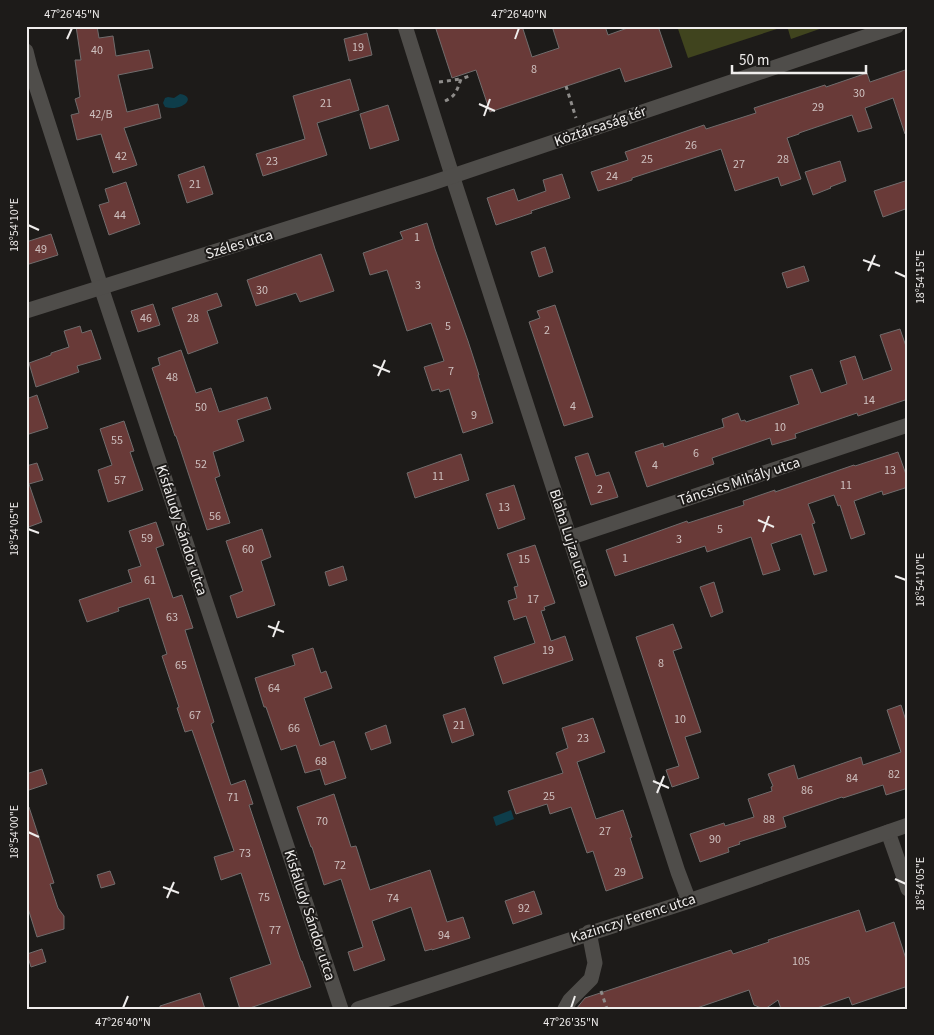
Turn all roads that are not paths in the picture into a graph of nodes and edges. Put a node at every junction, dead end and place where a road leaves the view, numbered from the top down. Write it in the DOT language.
graph roads {
  1 [pos="405,26"];
  2 [pos="897,26"];
  3 [pos="26,51"];
  4 [pos="452,175"];
  5 [pos="101,287"];
  6 [pos="26,312"];
  7 [pos="908,425"];
  8 [pos="570,538"];
  9 [pos="908,826"];
  10 [pos="888,832"];
  11 [pos="908,889"];
  12 [pos="689,900"];
  13 [pos="589,932"];
  14 [pos="396,1003"];
  15 [pos="341,1009"];
  16 [pos="358,1009"];
  17 [pos="565,1009"];
  1 -- 4 [label="street"];
  2 -- 4 [label="street, Köztársaság tér"];
  3 -- 5 [label="street, Kisfaludy Sándor utca"];
  4 -- 5 [label="street, Széles utca"];
  4 -- 8 [label="street, Blaha Lujza utca"];
  5 -- 6 [label="street, Széles utca"];
  5 -- 15 [label="street, Kisfaludy Sándor utca"];
  7 -- 8 [label="street, Táncsics Mihály utca"];
  8 -- 12 [label="street, Blaha Lujza utca"];
  9 -- 10 [label="street, Kazinczy Ferenc utca"];
  10 -- 11 [label="street"];
  10 -- 12 [label="street, Kazinczy Ferenc utca"];
  12 -- 13 [label="street, Kazinczy Ferenc utca"];
  13 -- 14 [label="street, Kazinczy Ferenc utca"];
  13 -- 17 [label="street"];
  14 -- 16 [label="street, Kazinczy Ferenc utca"];
}
